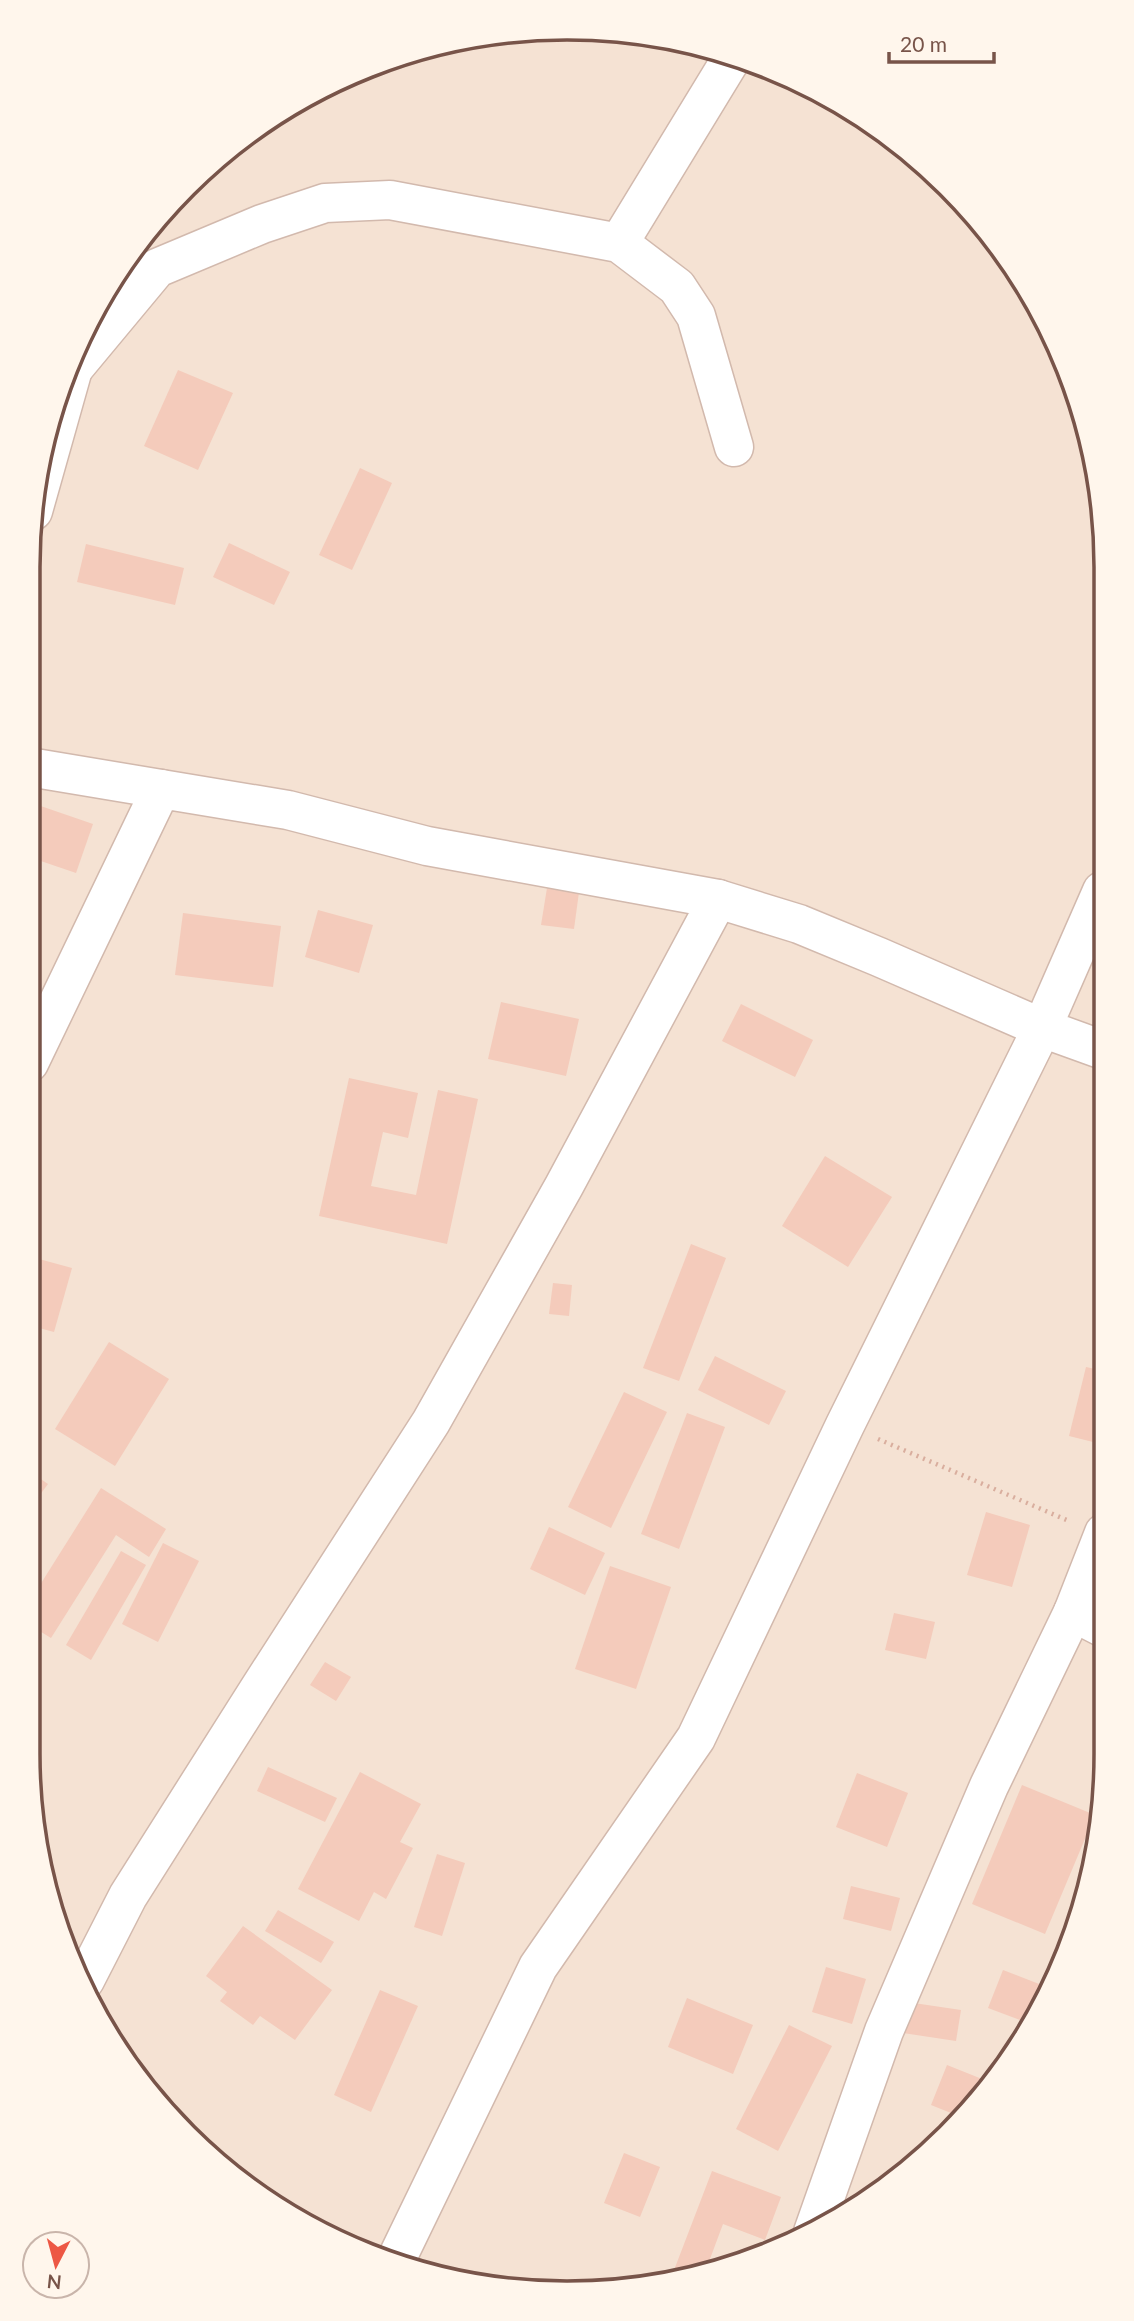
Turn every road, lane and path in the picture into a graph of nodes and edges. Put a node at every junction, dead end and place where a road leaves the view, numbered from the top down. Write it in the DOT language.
graph roads {
  1 [pos="727,65"];
  2 [pos="619,243"];
  3 [pos="88,348"];
  4 [pos="734,447"];
  5 [pos="40,769"];
  6 [pos="161,789"];
  7 [pos="718,900"];
  8 [pos="1094,909"];
  9 [pos="1042,1028"];
  10 [pos="40,1040"];
  11 [pos="1094,1047"];
  12 [pos="845,1424"];
  13 [pos="1094,1530"];
  14 [pos="1094,1591"];
  15 [pos="1089,1620"];
  16 [pos="88,1973"];
  17 [pos="819,2216"];
  18 [pos="399,2253"];
  1 -- 2 [label="street"];
  2 -- 3 [label="street"];
  2 -- 4 [label="street"];
  5 -- 6 [label="street"];
  6 -- 7 [label="street"];
  6 -- 10 [label="street"];
  7 -- 9 [label="street"];
  7 -- 16 [label="street"];
  8 -- 9 [label="street"];
  9 -- 11 [label="street"];
  9 -- 12 [label="street"];
  12 -- 13 [label="path"];
  12 -- 18 [label="street"];
  14 -- 15 [label="street"];
  15 -- 17 [label="street"];
}
